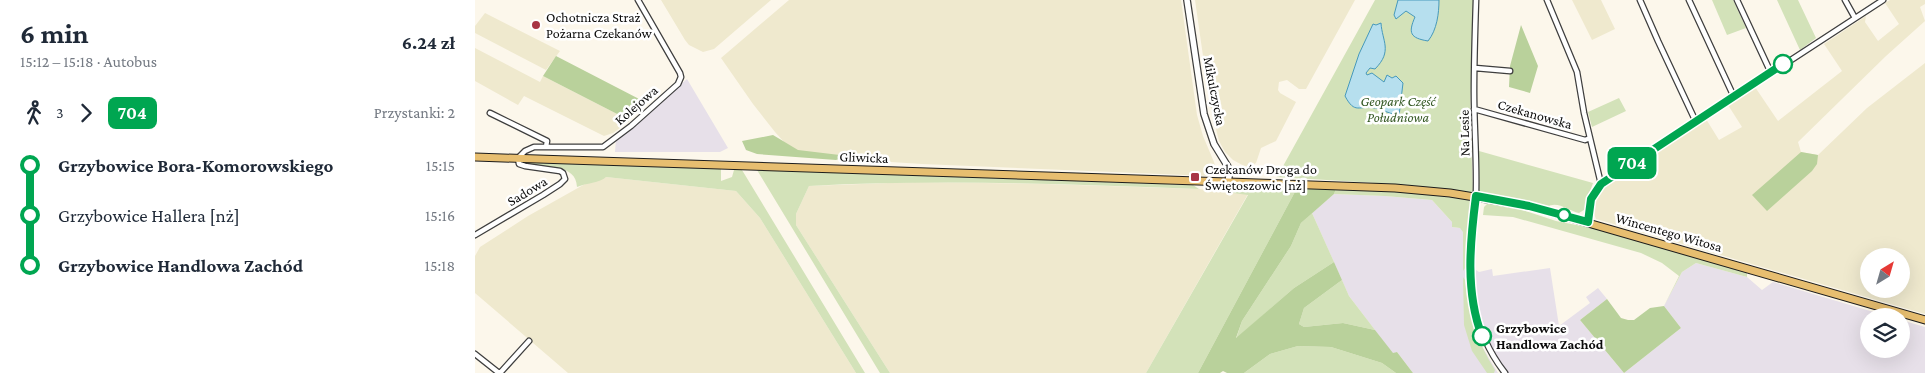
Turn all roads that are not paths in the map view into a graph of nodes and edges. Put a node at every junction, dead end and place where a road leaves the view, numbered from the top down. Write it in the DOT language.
graph roads {
  1 [pos="638,0"];
  2 [pos="1187,0"];
  3 [pos="1476,0"];
  4 [pos="1547,0"];
  5 [pos="1641,0"];
  6 [pos="1689,0"];
  7 [pos="1737,0"];
  8 [pos="1845,0"];
  9 [pos="1883,0"];
  10 [pos="1855,18"];
  11 [pos="1475,68"];
  12 [pos="1510,71"];
  13 [pos="1771,73"];
  14 [pos="1734,97"];
  15 [pos="1474,109"];
  16 [pos="490,113"];
  17 [pos="1696,122"];
  18 [pos="1590,138"];
  19 [pos="547,147"];
  20 [pos="475,157"];
  21 [pos="518,158"];
  22 [pos="1228,182"];
  23 [pos="1253,183"];
  24 [pos="1601,184"];
  25 [pos="1476,196"];
  26 [pos="1588,222"];
  27 [pos="475,235"];
  28 [pos="1925,320"];
  29 [pos="529,341"];
  30 [pos="475,354"];
  31 [pos="499,373"];
  32 [pos="1504,373"];
  1 -- 19 [label="street, Kolejowa"];
  2 -- 22 [label="street, Mikulczycka"];
  3 -- 11 [label="street, Na Lesie"];
  4 -- 18 [label="street"];
  5 -- 17 [label="street"];
  6 -- 14 [label="street"];
  7 -- 13 [label="street"];
  8 -- 10 [label="street"];
  9 -- 10 [label="street"];
  10 -- 13 [label="street"];
  11 -- 12 [label="street"];
  11 -- 15 [label="street, Na Lesie"];
  13 -- 14 [label="street"];
  14 -- 17 [label="street"];
  15 -- 18 [label="street, Czekanowska"];
  15 -- 25 [label="street, Na Lesie"];
  16 -- 19 [label="street"];
  17 -- 24 [label="street"];
  18 -- 24 [label="street"];
  19 -- 21 [label="street, Kolejowa"];
  20 -- 21 [label="main road, Gliwicka"];
  21 -- 22 [label="main road, Gliwicka"];
  21 -- 27 [label="street, Sadowa"];
  22 -- 23 [label="main road, Gliwicka"];
  23 -- 25 [label="main road, Wincentego Witosa"];
  24 -- 26 [label="street"];
  25 -- 26 [label="main road, Wincentego Witosa"];
  25 -- 32 [label="street, Na Lesie"];
  26 -- 28 [label="main road, Wincentego Witosa"];
  29 -- 31 [label="street"];
  30 -- 31 [label="street"];
}
